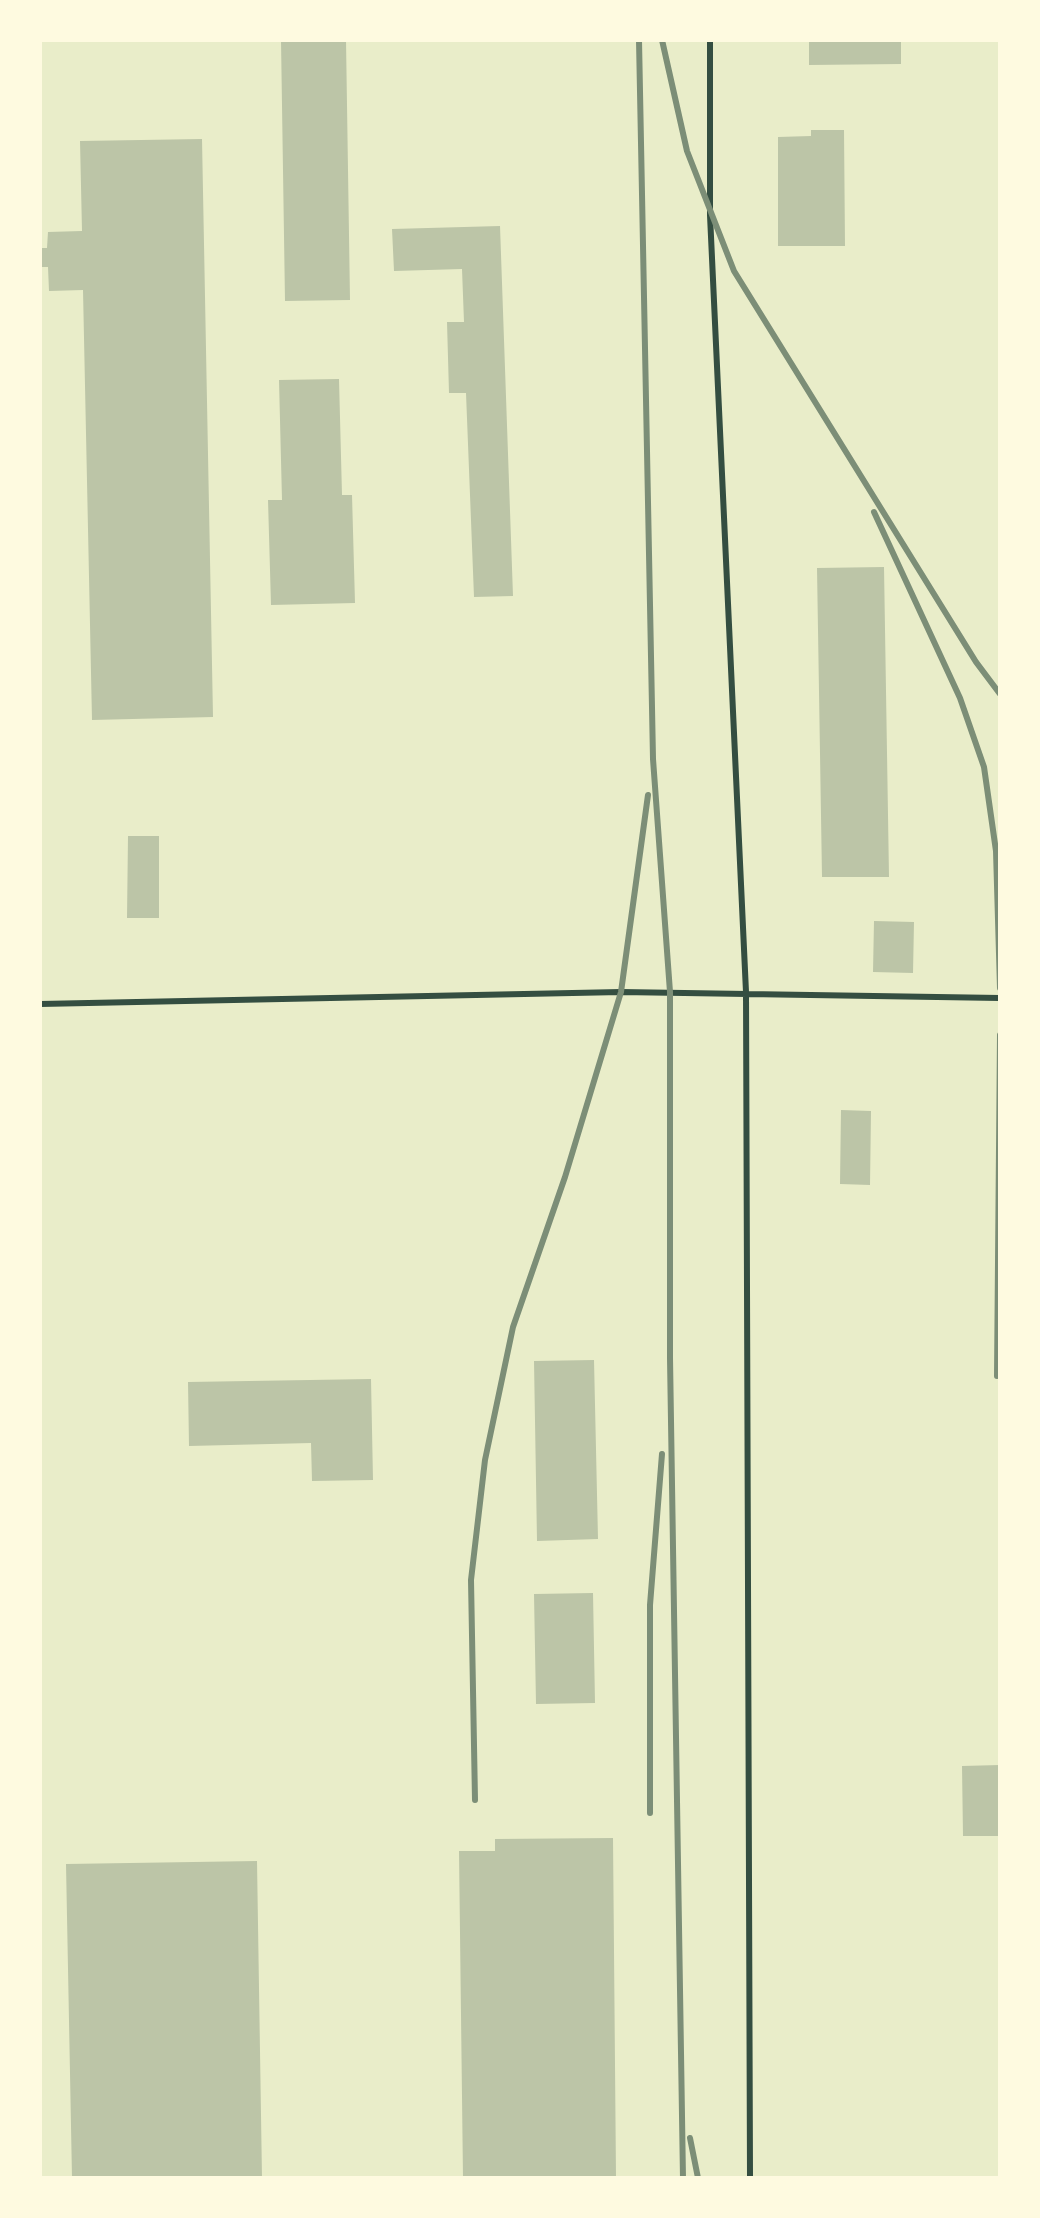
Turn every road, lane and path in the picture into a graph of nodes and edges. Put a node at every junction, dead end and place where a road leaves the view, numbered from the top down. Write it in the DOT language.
graph roads {
  1 [pos="710,40"];
  2 [pos="746,992"];
  3 [pos="1000,998"];
  4 [pos="40,1004"];
  5 [pos="750,2178"];
  1 -- 2 [label="lane"];
  2 -- 3 [label="lane"];
  2 -- 4 [label="lane"];
  2 -- 5 [label="lane"];
}
